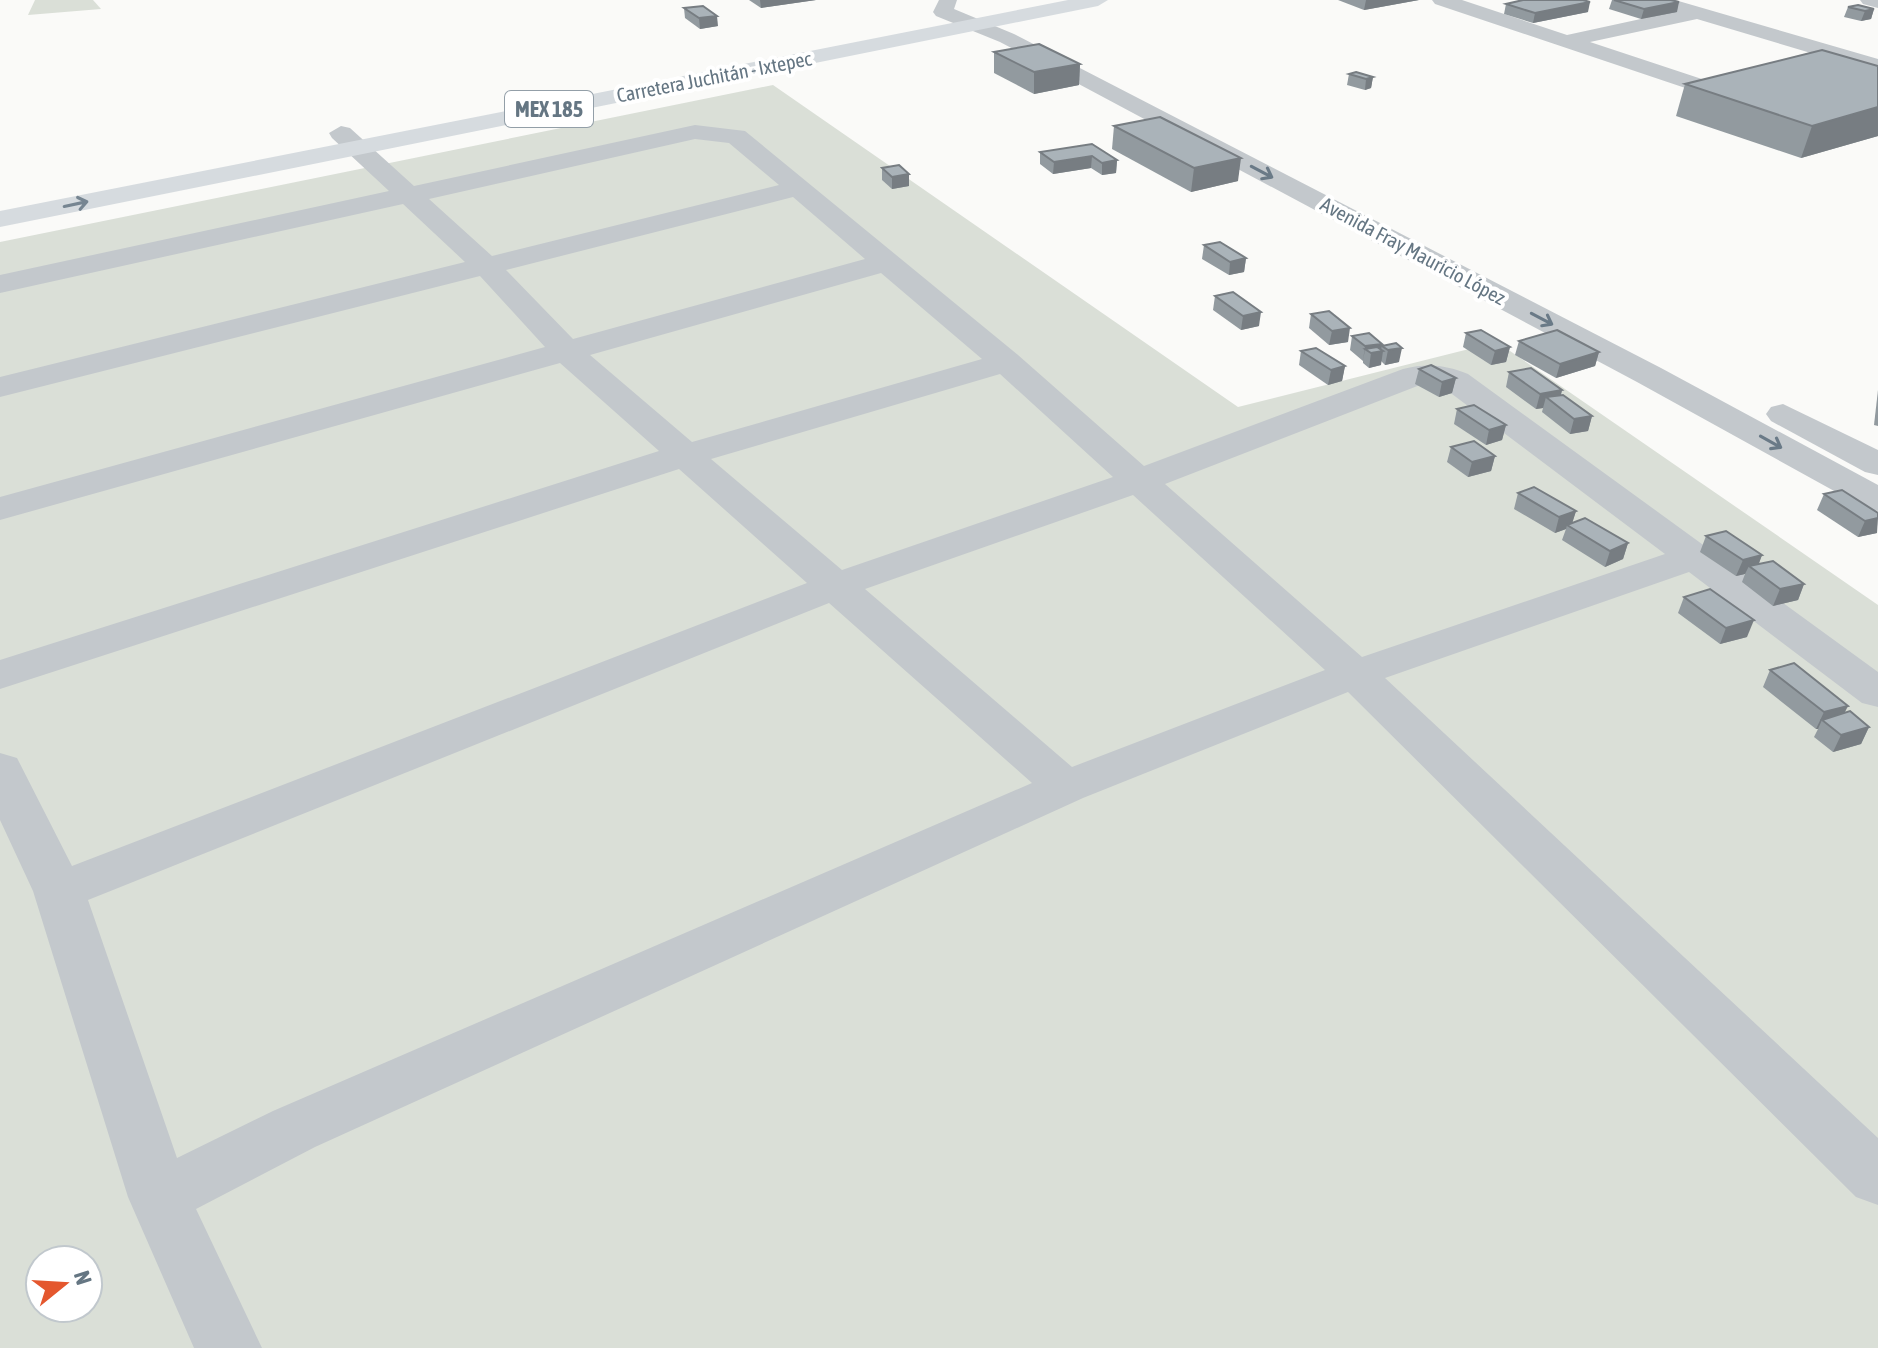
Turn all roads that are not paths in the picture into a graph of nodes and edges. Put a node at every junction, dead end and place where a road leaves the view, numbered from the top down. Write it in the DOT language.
graph roads {
  1 [pos="1098,0"];
  2 [pos="1442,0"];
  3 [pos="1654,0"];
  4 [pos="1870,0"];
  5 [pos="1878,2"];
  6 [pos="1743,3"];
  7 [pos="970,9"];
  8 [pos="1698,13"];
  9 [pos="1565,42"];
  10 [pos="1878,66"];
  11 [pos="1724,94"];
  12 [pos="348,140"];
  13 [pos="798,188"];
  14 [pos="409,195"];
  15 [pos="0,200"];
  16 [pos="0,219"];
  17 [pos="887,262"];
  18 [pos="488,268"];
  19 [pos="0,284"];
  20 [pos="1657,348"];
  21 [pos="567,352"];
  22 [pos="1006,362"];
  23 [pos="0,387"];
  24 [pos="1754,399"];
  25 [pos="685,455"];
  26 [pos="1878,464"];
  27 [pos="1142,480"];
  28 [pos="1878,500"];
  29 [pos="0,509"];
  30 [pos="1695,557"];
  31 [pos="835,586"];
  32 [pos="1355,674"];
  33 [pos="0,675"];
  34 [pos="1878,693"];
  35 [pos="0,769"];
  36 [pos="1066,787"];
  37 [pos="59,891"];
  38 [pos="1878,1178"];
  39 [pos="159,1197"];
  40 [pos="228,1348"];
  1 -- 7 [label="main road, Carretera Juchitán - Ixtepec / MEX 185"];
  2 -- 9 [label="street"];
  3 -- 8 [label="street"];
  4 -- 5 [label="street"];
  6 -- 8 [label="street"];
  7 -- 12 [label="main road, Carretera Juchitán - Ixtepec / MEX 185"];
  7 -- 20 [label="street, Avenida Fray Mauricio López"];
  7 -- 28 [label="street, Avenida Fray Mauricio López, one-way"];
  8 -- 9 [label="street"];
  8 -- 10 [label="street"];
  9 -- 11 [label="street"];
  12 -- 14 [label="street"];
  12 -- 15 [label="main road, Carretera Juchitán - Ixtepec / MEX 185"];
  16 -- 12 [label="main road, Carretera Juchitán - Ixtepec / MEX 185, one-way"];
  13 -- 14 [label="street"];
  13 -- 17 [label="street"];
  13 -- 18 [label="street"];
  14 -- 18 [label="street"];
  14 -- 19 [label="street"];
  17 -- 21 [label="street"];
  17 -- 22 [label="street"];
  18 -- 21 [label="street"];
  18 -- 23 [label="street"];
  21 -- 25 [label="street"];
  21 -- 29 [label="street"];
  22 -- 25 [label="street"];
  22 -- 27 [label="street"];
  24 -- 26 [label="street"];
  25 -- 31 [label="street"];
  25 -- 33 [label="street"];
  27 -- 30 [label="street"];
  27 -- 31 [label="street"];
  27 -- 32 [label="street"];
  30 -- 32 [label="street"];
  30 -- 34 [label="street"];
  31 -- 36 [label="street"];
  31 -- 37 [label="street"];
  32 -- 36 [label="street"];
  32 -- 38 [label="street"];
  35 -- 37 [label="street"];
  36 -- 39 [label="street"];
  37 -- 39 [label="street"];
  39 -- 40 [label="street"];
}
